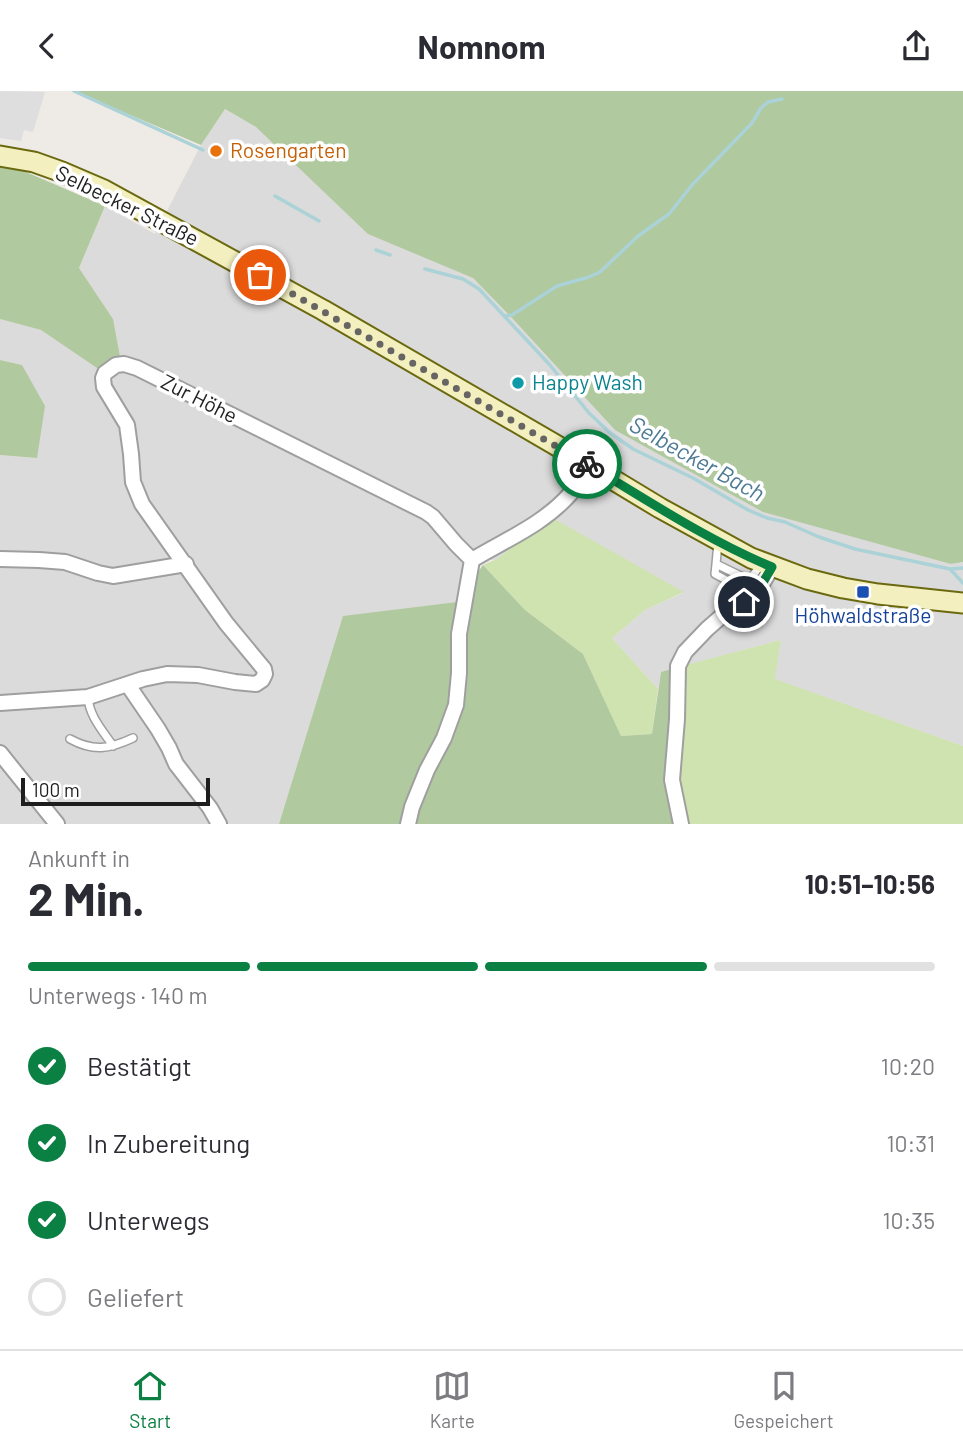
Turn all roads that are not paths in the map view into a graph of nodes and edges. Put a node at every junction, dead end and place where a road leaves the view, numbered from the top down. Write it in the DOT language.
graph roads {
  1 [pos="0,156"];
  2 [pos="588,465"];
  3 [pos="718,541"];
  4 [pos="0,559"];
  5 [pos="472,560"];
  6 [pos="186,565"];
  7 [pos="768,565"];
  8 [pos="963,603"];
  9 [pos="128,685"];
  10 [pos="88,697"];
  11 [pos="0,703"];
  12 [pos="133,738"];
  13 [pos="70,739"];
  14 [pos="113,746"];
  15 [pos="0,753"];
  16 [pos="57,824"];
  17 [pos="219,824"];
  18 [pos="408,824"];
  19 [pos="681,824"];
  1 -- 2 [label="main road, Selbecker Straße"];
  2 -- 3 [label="main road, Selbecker Straße"];
  2 -- 5 [label="street"];
  3 -- 7 [label="main road, Selbecker Straße"];
  3 -- 7 [label="lane"];
  4 -- 6 [label="street"];
  5 -- 6 [label="street, Zur Höhe"];
  5 -- 18 [label="street"];
  6 -- 9 [label="street, Zur Höhe"];
  7 -- 8 [label="main road, Selbecker Straße"];
  7 -- 19 [label="street"];
  9 -- 10 [label="street, Zur Höhe"];
  9 -- 17 [label="street"];
  10 -- 11 [label="street, Zur Höhe"];
  10 -- 14 [label="lane"];
  12 -- 14 [label="lane"];
  13 -- 14 [label="lane"];
  15 -- 16 [label="street"];
}
